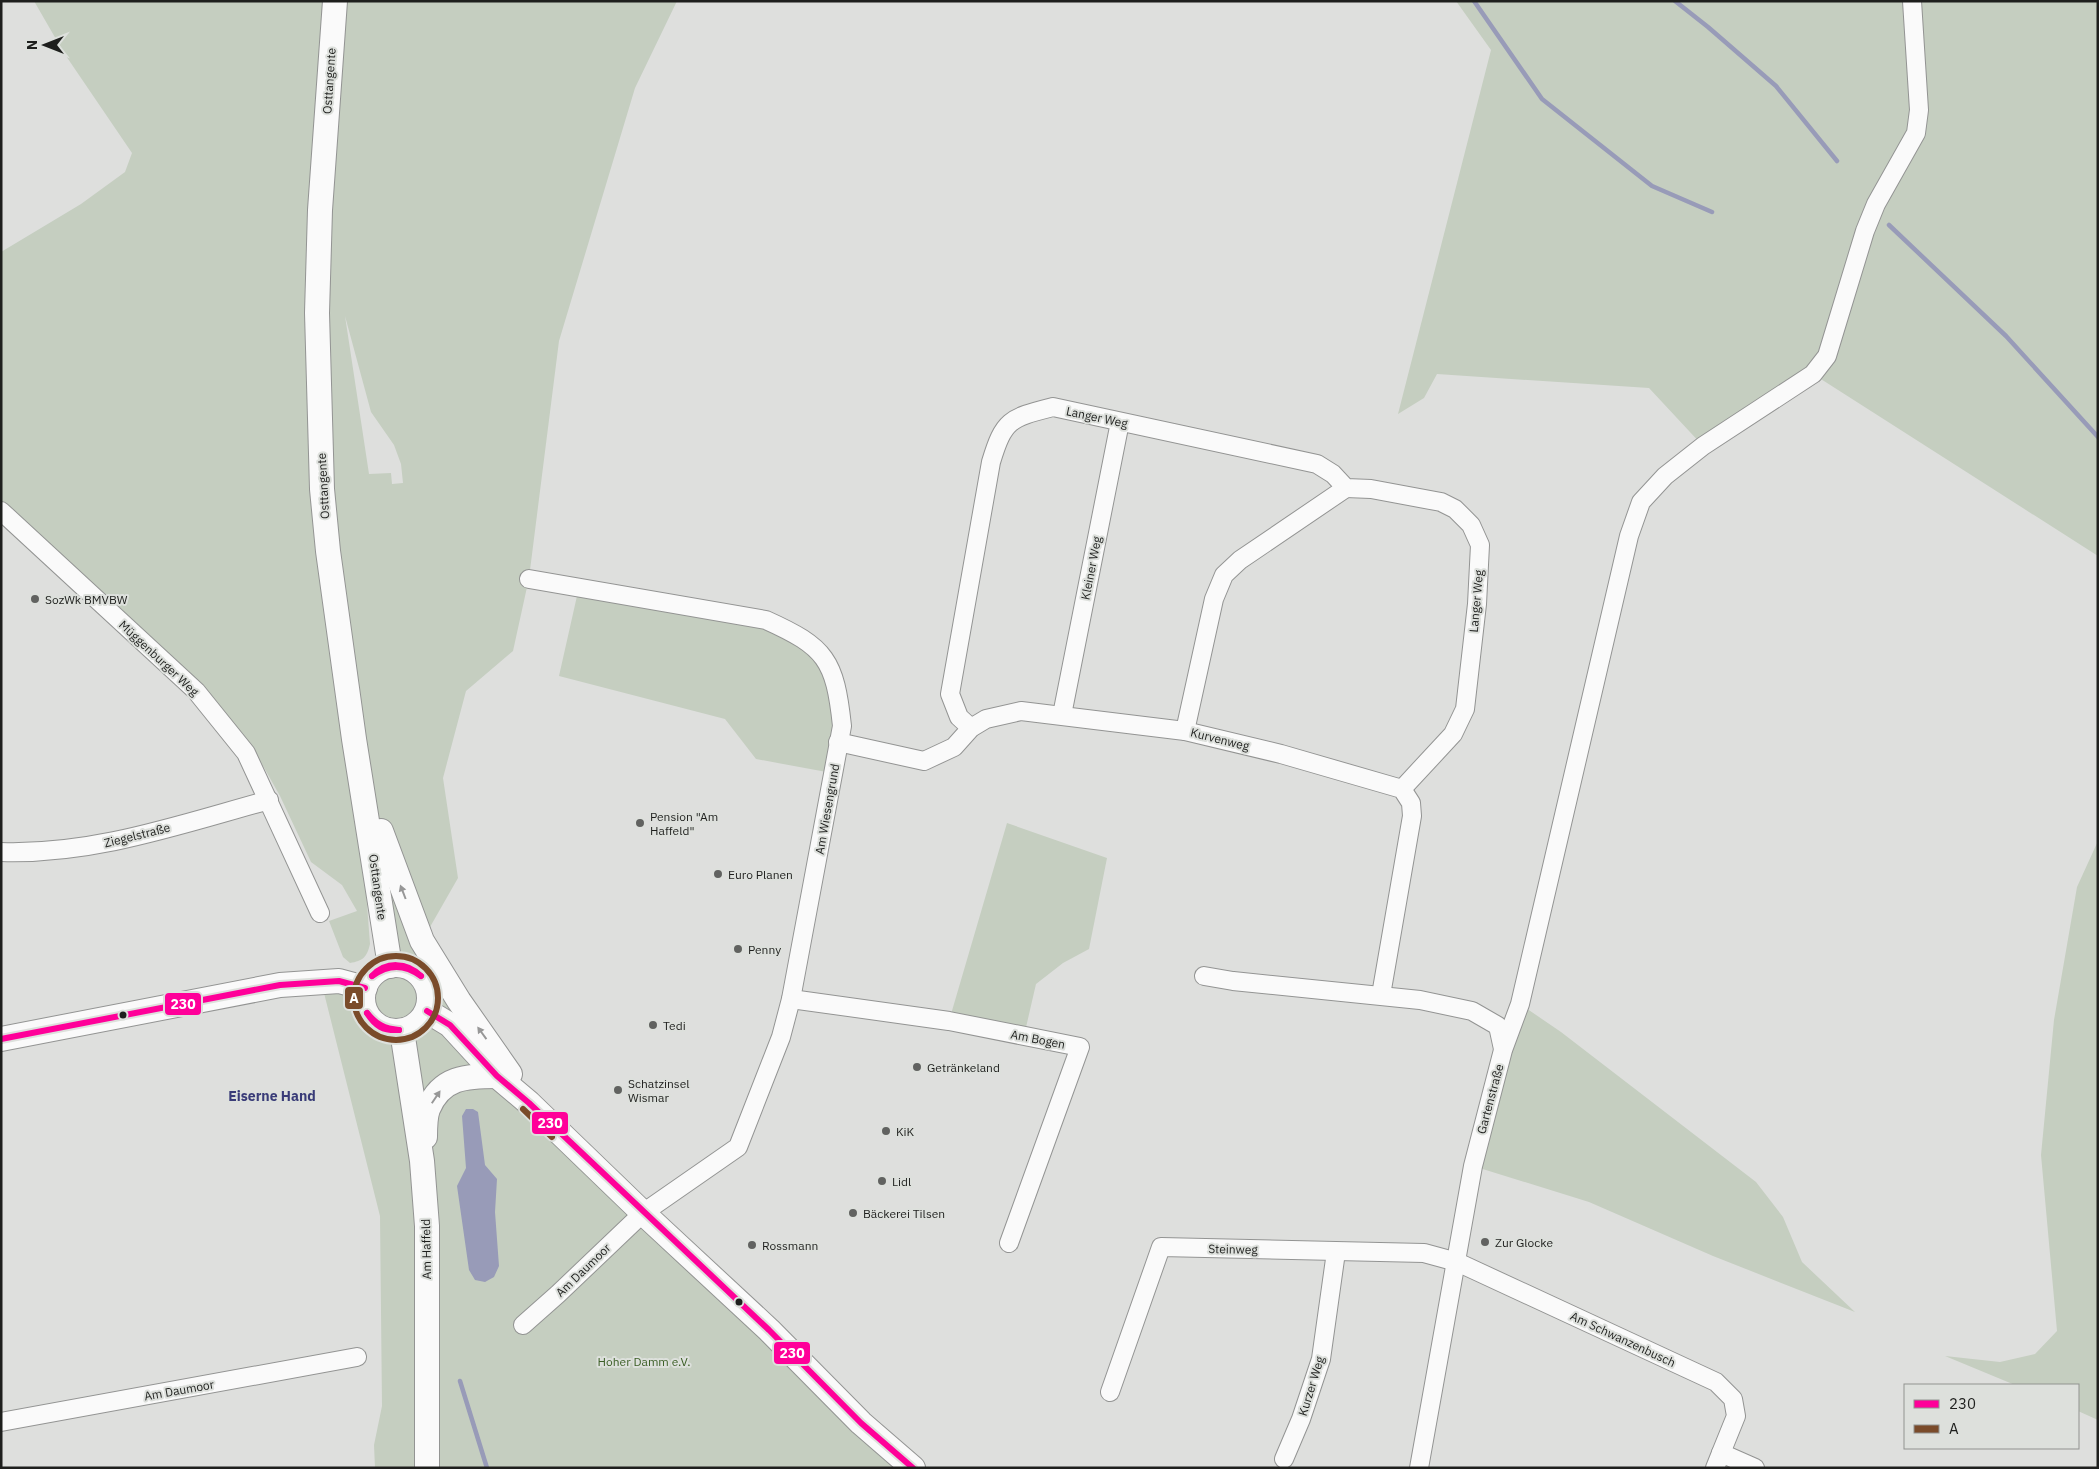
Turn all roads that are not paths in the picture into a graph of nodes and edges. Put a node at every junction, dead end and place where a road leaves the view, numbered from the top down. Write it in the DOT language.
graph roads {
  1 [pos="335,1"];
  2 [pos="1912,1"];
  3 [pos="1120,422"];
  4 [pos="1346,488"];
  5 [pos="1,511"];
  6 [pos="529,578"];
  7 [pos="1062,715"];
  8 [pos="971,728"];
  9 [pos="1185,730"];
  10 [pos="354,739"];
  11 [pos="838,742"];
  12 [pos="1402,789"];
  13 [pos="269,800"];
  14 [pos="1,852"];
  15 [pos="320,913"];
  16 [pos="390,966"];
  17 [pos="1204,976"];
  18 [pos="365,988"];
  19 [pos="1381,995"];
  20 [pos="791,999"];
  21 [pos="427,1011"];
  22 [pos="402,1031"];
  23 [pos="1,1039"];
  24 [pos="1503,1050"];
  25 [pos="497,1076"];
  26 [pos="529,1103"];
  27 [pos="422,1161"];
  28 [pos="643,1213"];
  29 [pos="1009,1243"];
  30 [pos="1336,1252"];
  31 [pos="1457,1262"];
  32 [pos="522,1324"];
  33 [pos="357,1357"];
  34 [pos="1110,1392"];
  35 [pos="1,1422"];
  36 [pos="1284,1459"];
  37 [pos="1718,1460"];
  38 [pos="427,1468"];
  39 [pos="913,1468"];
  40 [pos="1419,1468"];
  41 [pos="1755,1468"];
  1 -- 10 [label="main road, Osttangente"];
  2 -- 24 [label="street"];
  3 -- 4 [label="street, Langer Weg"];
  3 -- 7 [label="street, Kleiner Weg"];
  3 -- 8 [label="street, Langer Weg"];
  4 -- 9 [label="street"];
  4 -- 12 [label="street, Langer Weg"];
  5 -- 13 [label="street, Müggenburger Weg"];
  6 -- 11 [label="street, Am Wiesengrund"];
  7 -- 8 [label="street, Kurvenweg"];
  7 -- 9 [label="street, Kurvenweg"];
  8 -- 11 [label="street, Kurvenweg"];
  9 -- 12 [label="street, Kurvenweg"];
  10 -- 16 [label="main road, Osttangente"];
  26 -- 10 [label="main road, one-way"];
  11 -- 20 [label="street, Am Wiesengrund"];
  12 -- 19 [label="street"];
  13 -- 14 [label="street, Ziegelstraße"];
  13 -- 15 [label="street, Müggenburger Weg"];
  16 -- 18 [label="main road"];
  16 -- 21 [label="main road"];
  17 -- 19 [label="street, Gartenstraße"];
  18 -- 22 [label="main road"];
  18 -- 23 [label="main road"];
  19 -- 24 [label="street, Gartenstraße"];
  20 -- 28 [label="street, Am Wiesengrund"];
  20 -- 29 [label="street, Am Bogen"];
  21 -- 22 [label="main road"];
  21 -- 25 [label="main road"];
  22 -- 27 [label="main road, Am Haffeld"];
  24 -- 31 [label="street, Gartenstraße"];
  25 -- 26 [label="main road"];
  27 -- 25 [label="main road, one-way"];
  26 -- 28 [label="main road"];
  27 -- 38 [label="main road, Am Haffeld"];
  28 -- 32 [label="street, Am Daumoor"];
  28 -- 39 [label="main road"];
  30 -- 31 [label="street, Steinweg"];
  30 -- 34 [label="street, Steinweg"];
  30 -- 36 [label="street, Kurzer Weg"];
  31 -- 37 [label="street, Am Schwanzenbusch"];
  31 -- 40 [label="street, Gartenstraße"];
  33 -- 35 [label="street, Am Daumoor"];
  37 -- 41 [label="street, Am Schwanzenbusch"];
}
